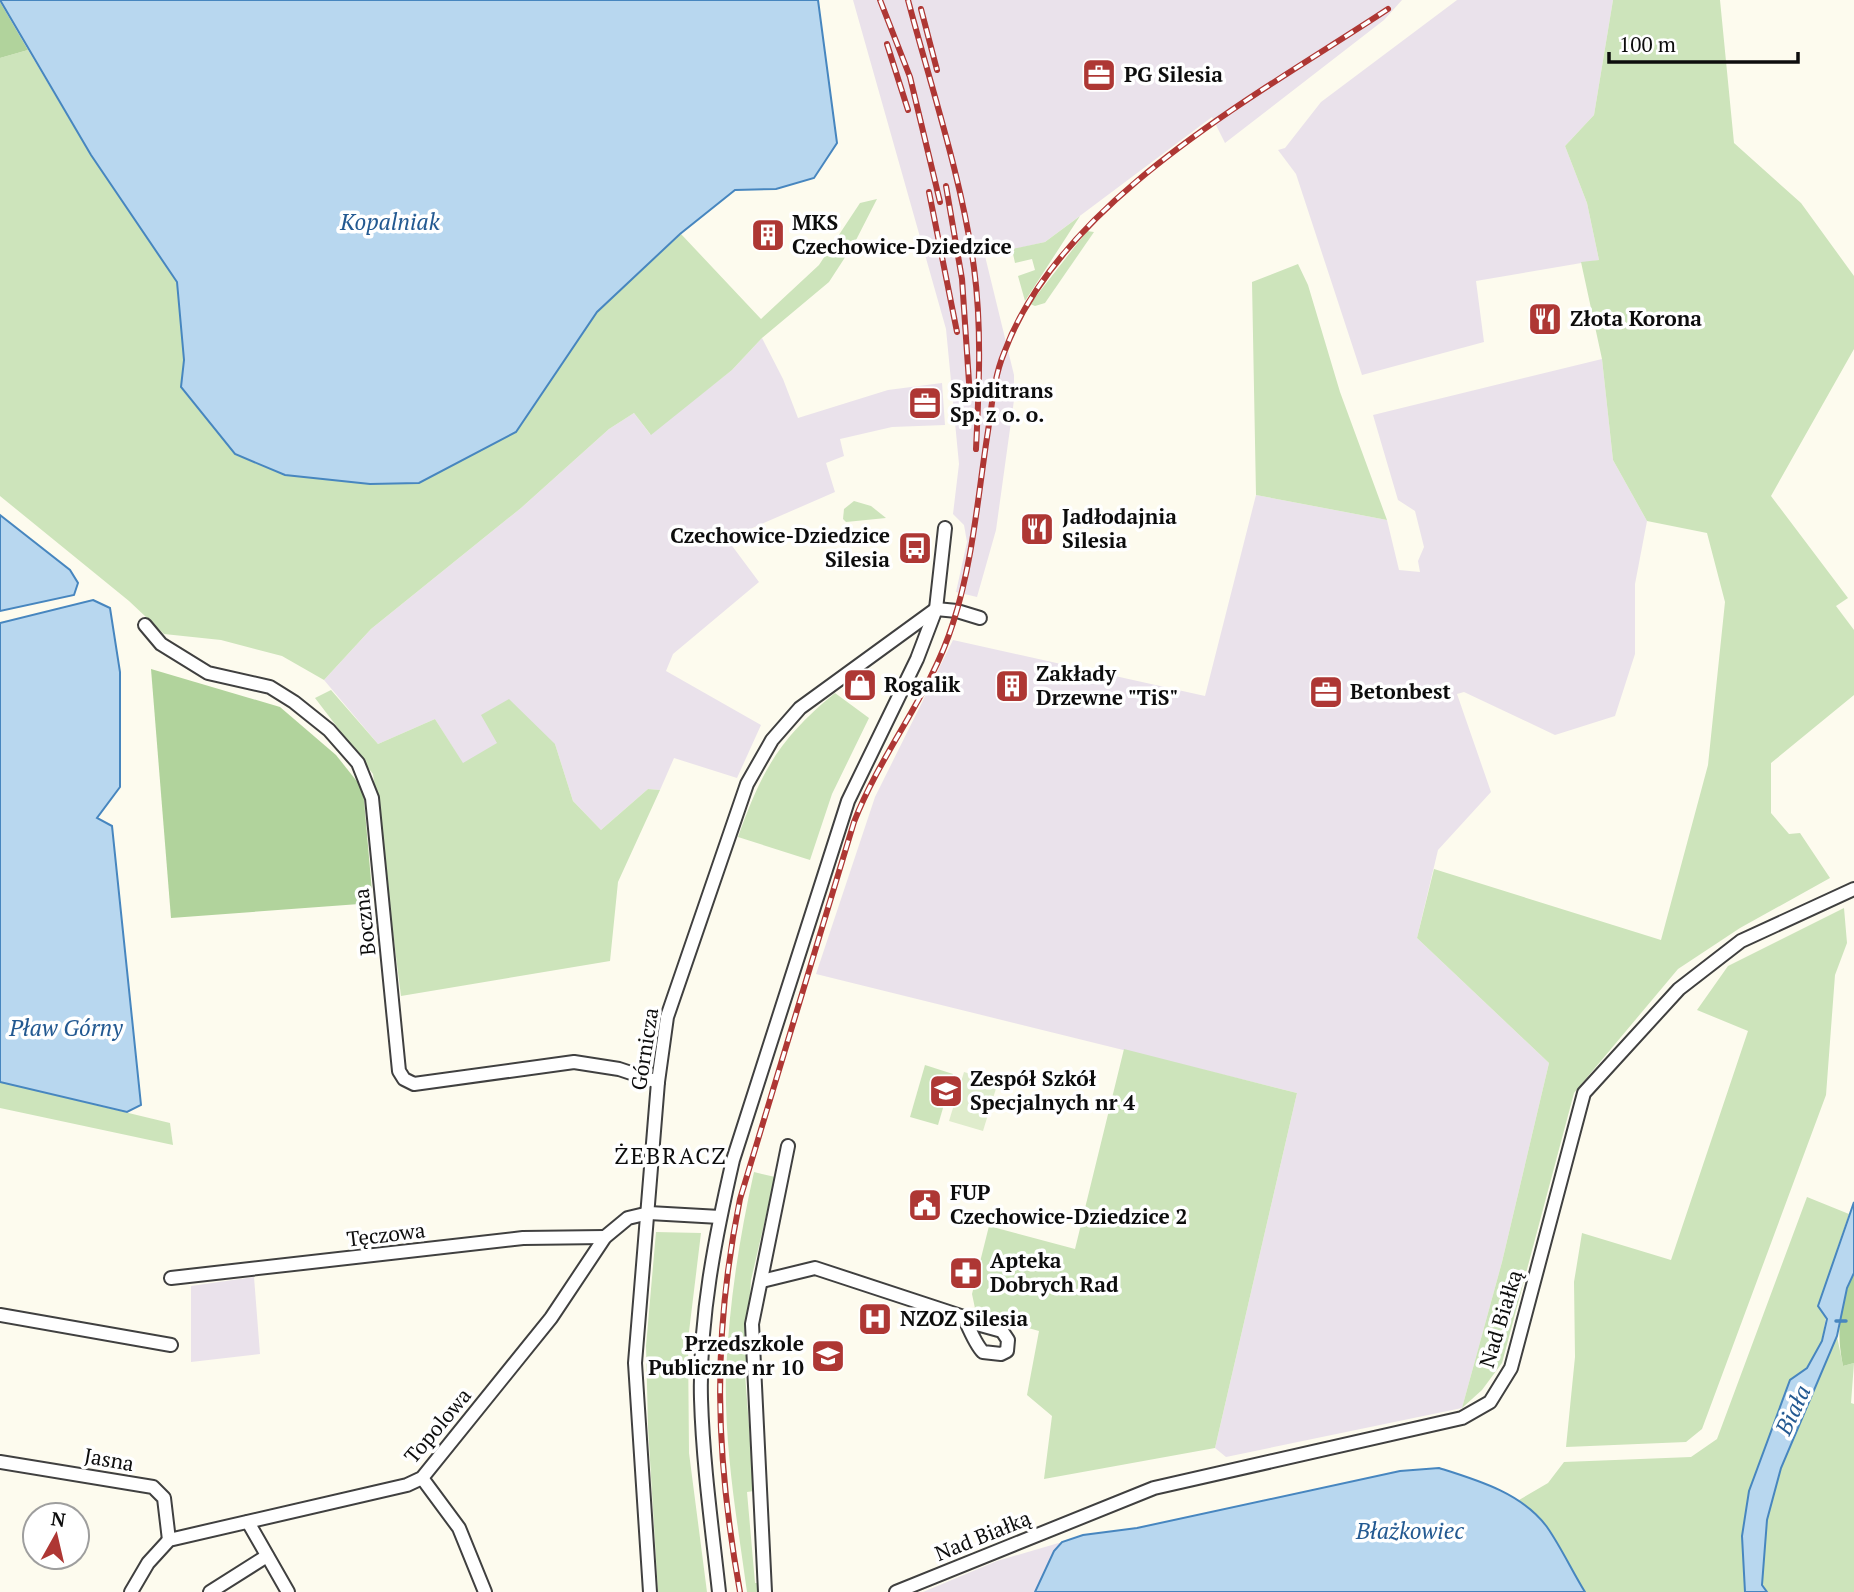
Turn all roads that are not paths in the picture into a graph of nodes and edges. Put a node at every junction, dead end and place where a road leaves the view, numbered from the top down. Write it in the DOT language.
graph roads {
  1 [pos="945,528"];
  2 [pos="936,609"];
  3 [pos="980,618"];
  4 [pos="145,625"];
  5 [pos="1854,889"];
  6 [pos="658,1082"];
  7 [pos="788,1146"];
  8 [pos="649,1213"];
  9 [pos="720,1217"];
  10 [pos="605,1237"];
  11 [pos="171,1278"];
  12 [pos="762,1281"];
  13 [pos="0,1315"];
  14 [pos="966,1321"];
  15 [pos="171,1345"];
  16 [pos="0,1462"];
  17 [pos="422,1478"];
  18 [pos="248,1522"];
  19 [pos="169,1539"];
  20 [pos="267,1556"];
  21 [pos="131,1592"];
  22 [pos="209,1592"];
  23 [pos="288,1592"];
  24 [pos="485,1592"];
  25 [pos="650,1592"];
  26 [pos="719,1592"];
  27 [pos="765,1592"];
  28 [pos="896,1592"];
  1 -- 2 [label="street"];
  2 -- 3 [label="street"];
  2 -- 6 [label="street, Górnicza"];
  2 -- 9 [label="street"];
  4 -- 6 [label="street, Boczna"];
  5 -- 28 [label="street, Nad Białką"];
  6 -- 8 [label="street, Górnicza"];
  7 -- 12 [label="street"];
  8 -- 9 [label="street, Topolowa"];
  8 -- 10 [label="street, Topolowa"];
  8 -- 25 [label="street, Górnicza"];
  9 -- 26 [label="street"];
  10 -- 11 [label="street, Tęczowa"];
  10 -- 17 [label="street, Topolowa"];
  12 -- 14 [label="street"];
  12 -- 27 [label="street"];
  13 -- 15 [label="street"];
  16 -- 19 [label="street, Jasna"];
  17 -- 18 [label="street, Topolowa"];
  17 -- 24 [label="street"];
  18 -- 19 [label="street, Topolowa"];
  18 -- 20 [label="street"];
  19 -- 21 [label="street"];
  20 -- 22 [label="street"];
  20 -- 23 [label="street"];
}
